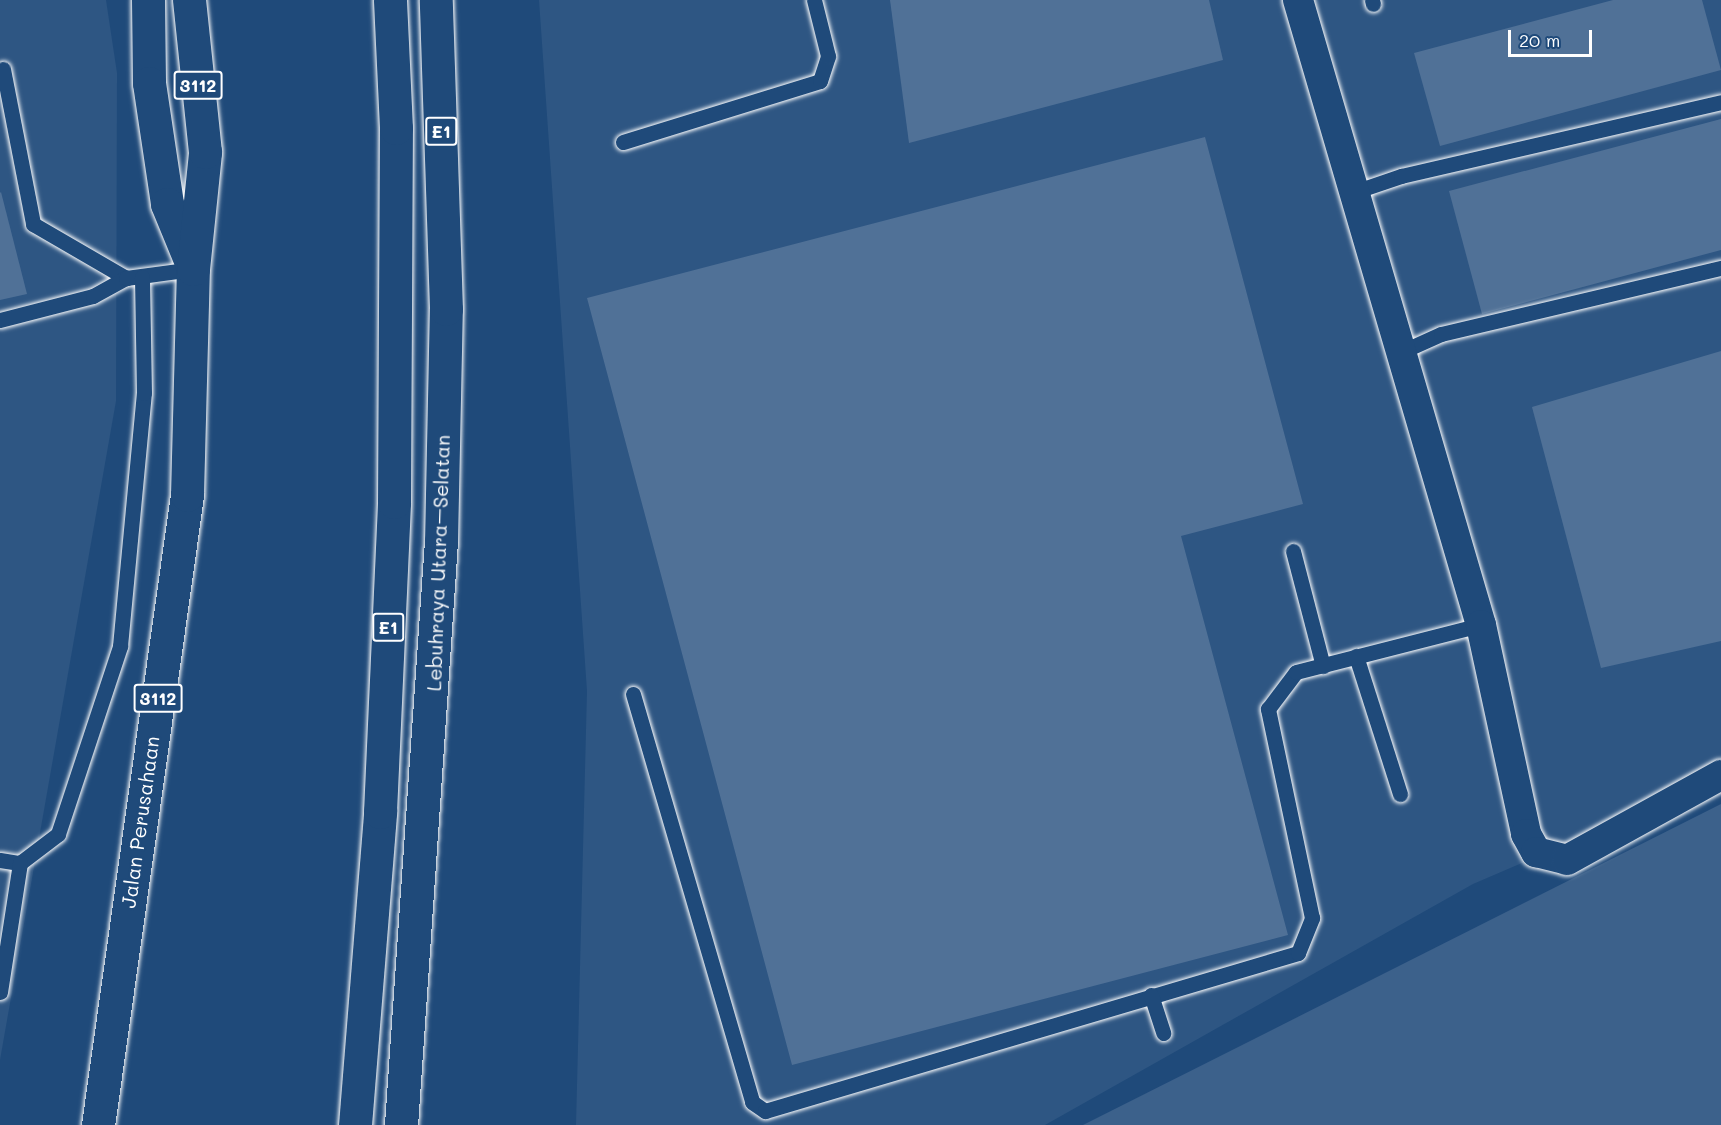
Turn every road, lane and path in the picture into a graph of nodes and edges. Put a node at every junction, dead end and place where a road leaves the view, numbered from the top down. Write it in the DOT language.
graph roads {
  1 [pos="148,0"];
  2 [pos="189,0"];
  3 [pos="390,0"];
  4 [pos="436,0"];
  5 [pos="814,0"];
  6 [pos="1298,0"];
  7 [pos="3,69"];
  8 [pos="1721,102"];
  9 [pos="623,142"];
  10 [pos="1354,192"];
  11 [pos="193,268"];
  12 [pos="1721,268"];
  13 [pos="142,277"];
  14 [pos="126,278"];
  15 [pos="0,320"];
  16 [pos="1401,352"];
  17 [pos="1293,551"];
  18 [pos="1481,625"];
  19 [pos="1356,656"];
  20 [pos="1323,666"];
  21 [pos="633,694"];
  22 [pos="1721,774"];
  23 [pos="1400,794"];
  24 [pos="0,860"];
  25 [pos="20,863"];
  26 [pos="0,992"];
  27 [pos="1151,995"];
  28 [pos="1163,1033"];
  29 [pos="98,1125"];
  30 [pos="355,1125"];
  31 [pos="401,1125"];
  1 -- 11 [label="main road, Jalan Perusahaan / 3112"];
  2 -- 11 [label="main road, Jalan Perusahaan / 3112"];
  3 -- 30 [label="main road, E1"];
  4 -- 31 [label="main road, Lebuhraya Utara–Selatan / E1"];
  5 -- 9 [label="lane"];
  6 -- 10 [label="street"];
  7 -- 14 [label="lane"];
  8 -- 10 [label="lane"];
  10 -- 16 [label="street"];
  11 -- 13 [label="lane"];
  11 -- 29 [label="main road, Jalan Perusahaan / 3112"];
  12 -- 16 [label="lane"];
  13 -- 14 [label="lane"];
  13 -- 25 [label="lane"];
  14 -- 15 [label="lane"];
  16 -- 18 [label="street"];
  17 -- 20 [label="lane"];
  18 -- 19 [label="lane"];
  18 -- 22 [label="street"];
  19 -- 20 [label="lane"];
  19 -- 23 [label="lane"];
  20 -- 27 [label="lane"];
  21 -- 27 [label="lane"];
  24 -- 25 [label="lane"];
  25 -- 26 [label="lane"];
  27 -- 28 [label="lane"];
}
